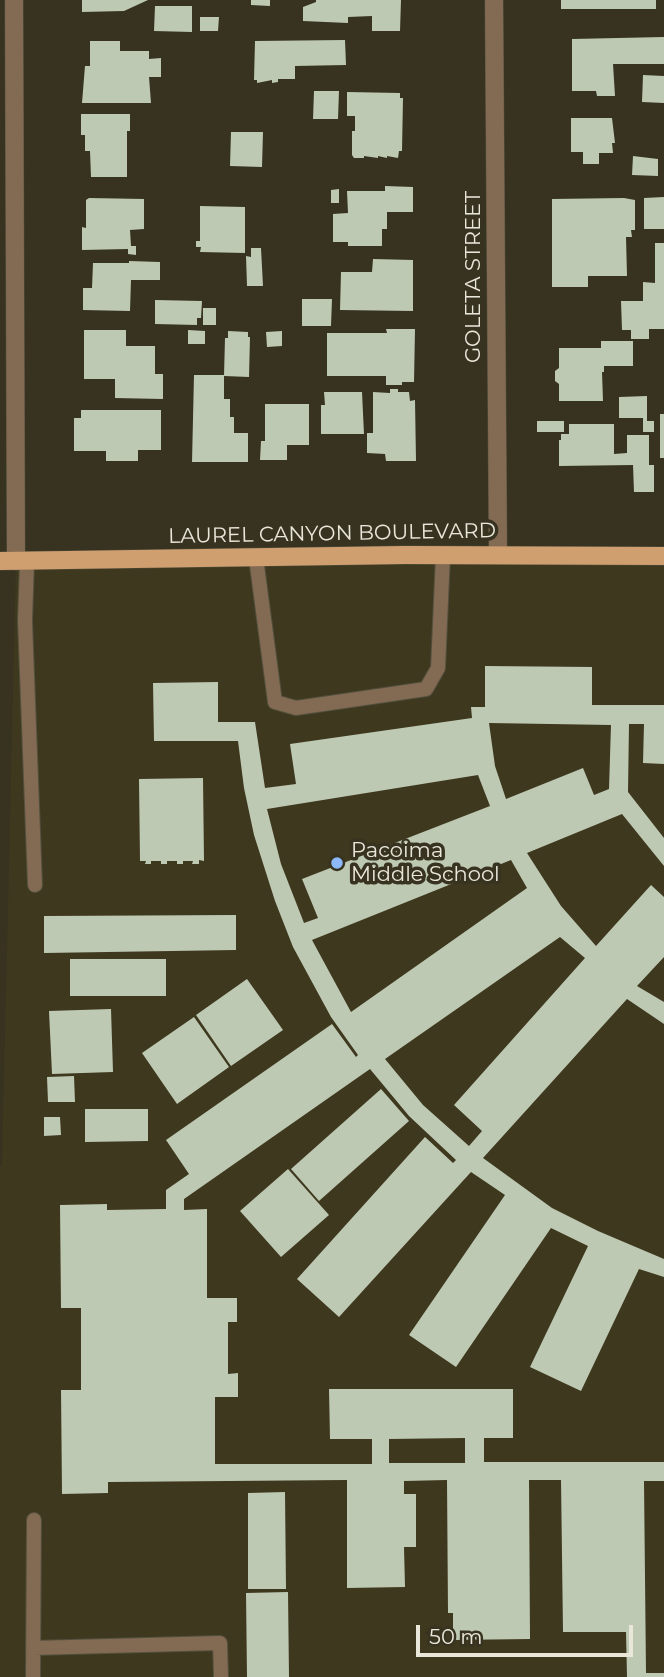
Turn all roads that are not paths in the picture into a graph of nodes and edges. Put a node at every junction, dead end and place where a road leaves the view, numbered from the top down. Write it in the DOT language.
graph roads {
  1 [pos="14,0"];
  2 [pos="494,0"];
  3 [pos="443,555"];
  4 [pos="499,555"];
  5 [pos="664,556"];
  6 [pos="256,558"];
  7 [pos="14,561"];
  8 [pos="35,886"];
  9 [pos="34,1520"];
  10 [pos="33,1648"];
  11 [pos="33,1677"];
  12 [pos="221,1677"];
  1 -- 7 [label="street"];
  2 -- 4 [label="street, GOLETA STREET"];
  3 -- 4 [label="main road, LAUREL CANYON BOULEVARD"];
  3 -- 6 [label="main road, LAUREL CANYON BOULEVARD"];
  3 -- 6 [label="lane"];
  4 -- 5 [label="main road, LAUREL CANYON BOULEVARD"];
  6 -- 7 [label="main road, LAUREL CANYON BOULEVARD"];
  7 -- 8 [label="lane"];
  9 -- 10 [label="lane"];
  10 -- 11 [label="lane"];
  10 -- 12 [label="lane"];
}
